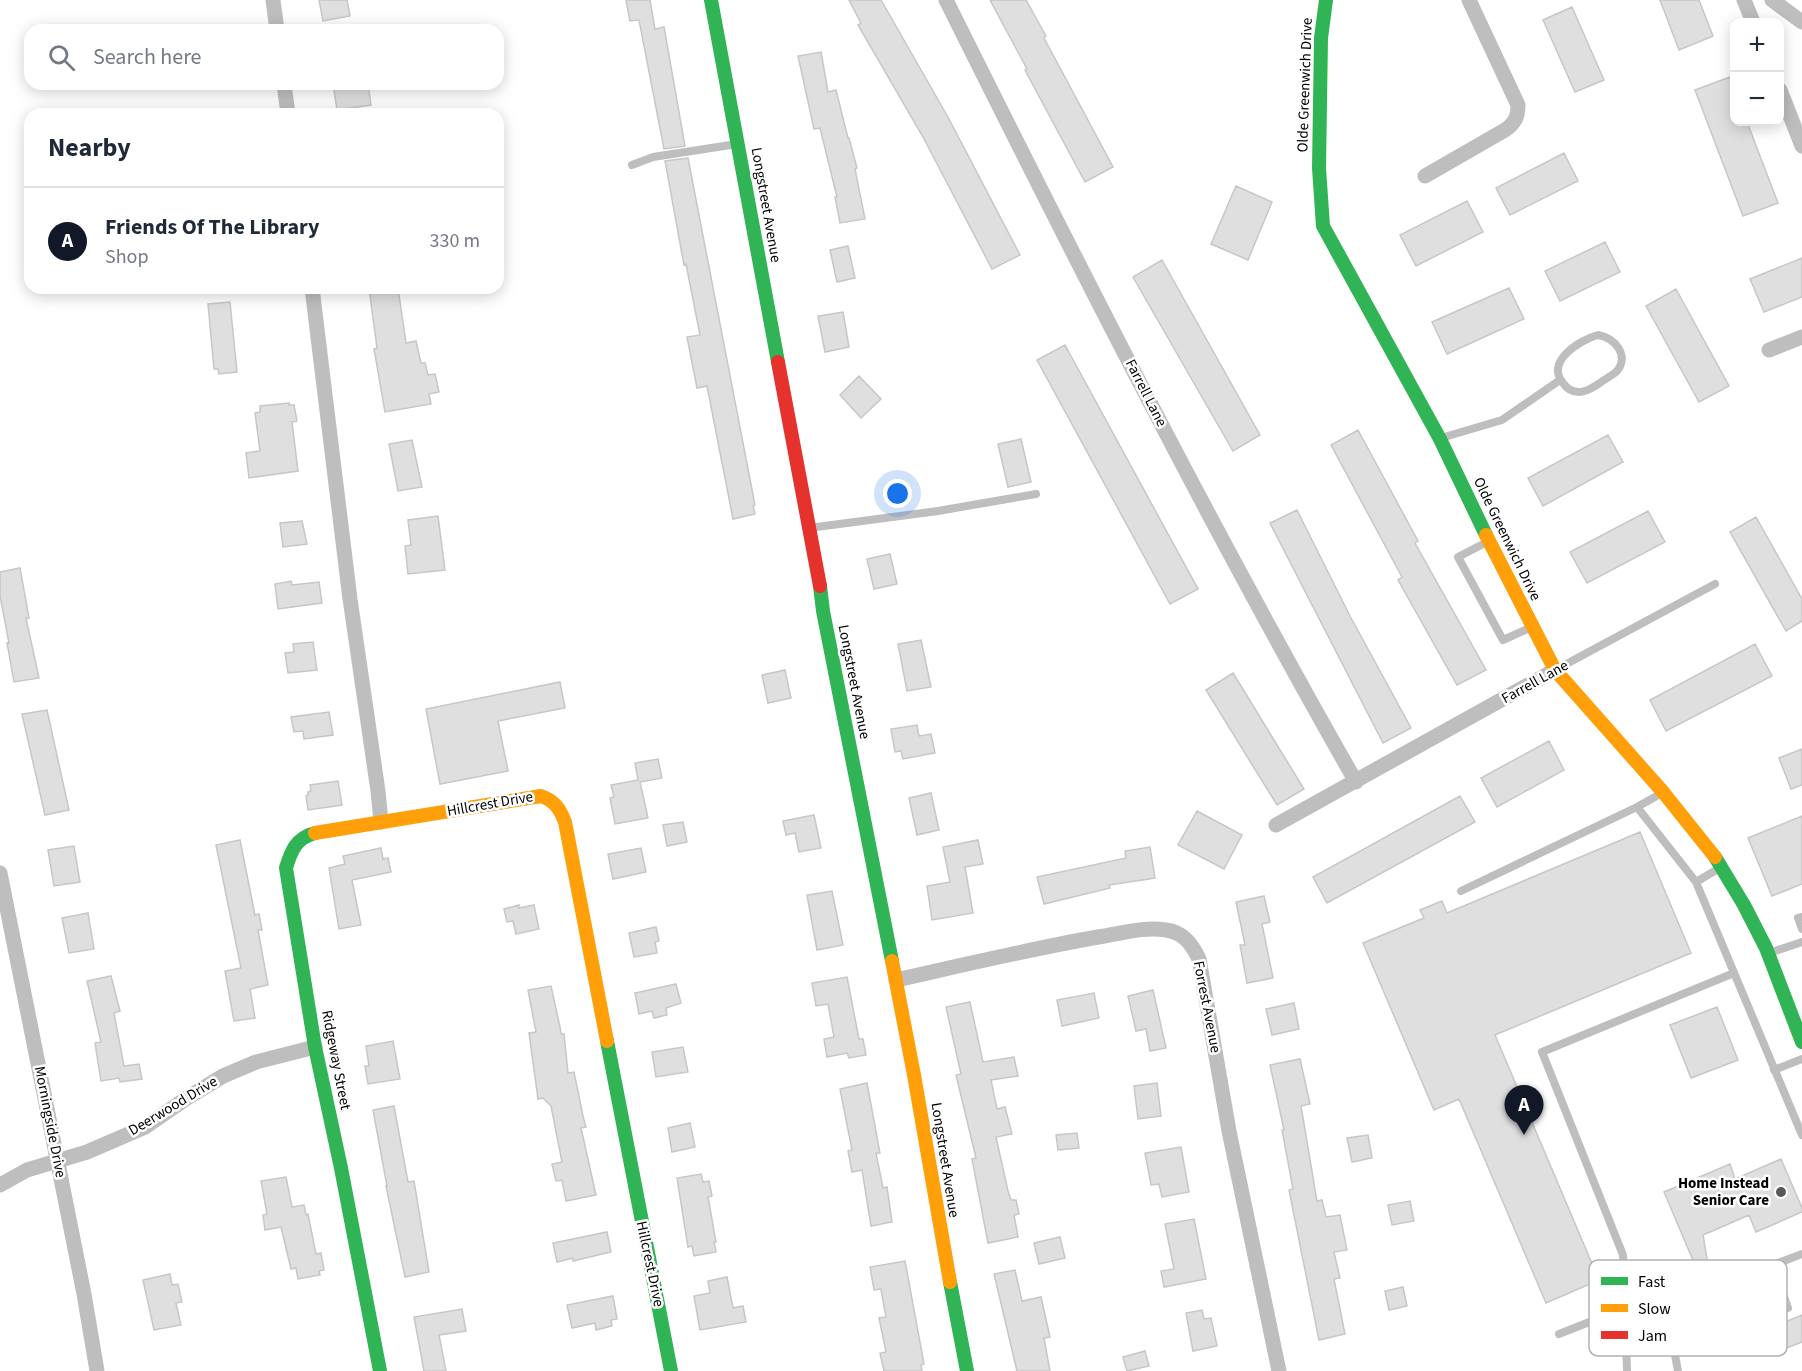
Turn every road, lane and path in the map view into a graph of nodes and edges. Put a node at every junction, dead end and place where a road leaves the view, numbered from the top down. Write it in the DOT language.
graph roads {
  1 [pos="273,0"];
  2 [pos="711,0"];
  3 [pos="946,0"];
  4 [pos="1326,0"];
  5 [pos="1469,0"];
  6 [pos="1744,0"];
  7 [pos="1772,0"];
  8 [pos="1751,18"];
  9 [pos="1802,22"];
  10 [pos="276,24"];
  11 [pos="285,90"];
  12 [pos="1784,102"];
  13 [pos="287,108"];
  14 [pos="739,144"];
  15 [pos="1802,146"];
  16 [pos="632,165"];
  17 [pos="1425,176"];
  18 [pos="313,294"];
  19 [pos="1802,338"];
  20 [pos="1769,350"];
  21 [pos="1560,380"];
  22 [pos="1440,439"];
  23 [pos="1036,494"];
  24 [pos="808,528"];
  25 [pos="1489,541"];
  26 [pos="1715,584"];
  27 [pos="1533,627"];
  28 [pos="1556,670"];
  29 [pos="1356,782"];
  30 [pos="1663,792"];
  31 [pos="1637,807"];
  32 [pos="381,822"];
  33 [pos="1276,825"];
  34 [pos="1720,867"];
  35 [pos="0,873"];
  36 [pos="1696,882"];
  37 [pos="1461,891"];
  38 [pos="1802,917"];
  39 [pos="1802,929"];
  40 [pos="1802,942"];
  41 [pos="1768,954"];
  42 [pos="1734,973"];
  43 [pos="896,980"];
  44 [pos="1802,1042"];
  45 [pos="315,1047"];
  46 [pos="1802,1059"];
  47 [pos="1774,1070"];
  48 [pos="1802,1135"];
  49 [pos="57,1162"];
  50 [pos="0,1185"];
  51 [pos="1802,1254"];
  52 [pos="1623,1260"];
  53 [pos="1786,1260"];
  54 [pos="1787,1305"];
  55 [pos="1788,1308"];
  56 [pos="1589,1322"];
  57 [pos="1559,1334"];
  58 [pos="1627,1356"];
  59 [pos="1675,1356"];
  60 [pos="97,1371"];
  61 [pos="380,1371"];
  62 [pos="671,1371"];
  63 [pos="968,1371"];
  64 [pos="1279,1371"];
  65 [pos="1627,1371"];
  66 [pos="1678,1371"];
  1 -- 10 [label="street"];
  2 -- 14 [label="street, Longstreet Avenue"];
  3 -- 29 [label="street, Farrell Lane"];
  4 -- 22 [label="street, Olde Greenwich Drive"];
  5 -- 17 [label="street"];
  6 -- 8 [label="street"];
  7 -- 9 [label="street"];
  11 -- 13 [label="street"];
  12 -- 15 [label="street"];
  14 -- 16 [label="lane"];
  14 -- 24 [label="street, Longstreet Avenue"];
  18 -- 32 [label="street"];
  19 -- 20 [label="street"];
  21 -- 21 [label="lane"];
  21 -- 22 [label="lane"];
  22 -- 25 [label="street, Olde Greenwich Drive"];
  23 -- 24 [label="lane"];
  24 -- 43 [label="street, Longstreet Avenue"];
  25 -- 27 [label="street, Olde Greenwich Drive"];
  25 -- 27 [label="lane"];
  26 -- 28 [label="lane, Farrell Lane"];
  27 -- 28 [label="street, Olde Greenwich Drive"];
  28 -- 29 [label="street, Farrell Lane"];
  28 -- 30 [label="street, Olde Greenwich Drive"];
  29 -- 33 [label="street, Farrell Lane"];
  30 -- 31 [label="lane"];
  30 -- 34 [label="street, Olde Greenwich Drive"];
  31 -- 36 [label="lane"];
  31 -- 37 [label="lane"];
  32 -- 45 [label="street, Ridgeway Street"];
  32 -- 62 [label="street, Hillcrest Drive"];
  34 -- 36 [label="lane"];
  34 -- 41 [label="street, Olde Greenwich Drive"];
  35 -- 49 [label="street, Morningside Drive"];
  36 -- 42 [label="lane"];
  38 -- 39 [label="lane"];
  40 -- 41 [label="lane"];
  41 -- 44 [label="street, Olde Greenwich Drive"];
  42 -- 47 [label="lane"];
  42 -- 52 [label="lane"];
  43 -- 63 [label="street, Longstreet Avenue"];
  43 -- 64 [label="street, Forrest Avenue"];
  45 -- 49 [label="street, Deerwood Drive"];
  45 -- 61 [label="street, Ridgeway Street"];
  46 -- 47 [label="lane"];
  47 -- 48 [label="lane"];
  49 -- 50 [label="street, Deerwood Drive"];
  49 -- 60 [label="street, Morningside Drive"];
  51 -- 53 [label="lane"];
  54 -- 55 [label="lane"];
  56 -- 57 [label="lane"];
  58 -- 65 [label="lane"];
  59 -- 66 [label="lane"];
}
